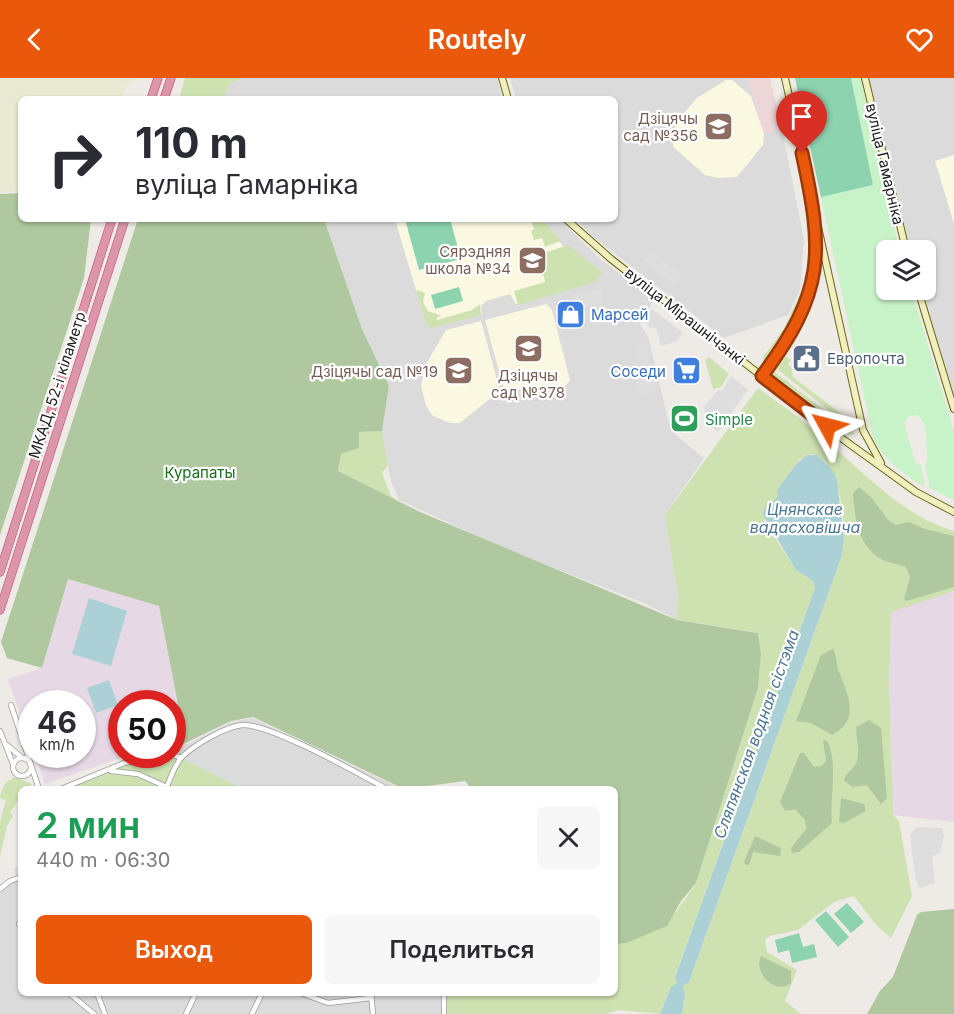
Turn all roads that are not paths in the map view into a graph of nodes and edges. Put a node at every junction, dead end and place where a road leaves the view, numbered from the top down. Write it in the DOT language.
graph roads {
  1 [pos="158,78"];
  2 [pos="171,78"];
  3 [pos="502,78"];
  4 [pos="785,78"];
  5 [pos="865,78"];
  6 [pos="152,96"];
  7 [pos="165,96"];
  8 [pos="507,96"];
  9 [pos="815,215"];
  10 [pos="111,222"];
  11 [pos="124,222"];
  12 [pos="569,222"];
  13 [pos="904,240"];
  14 [pos="921,300"];
  15 [pos="762,376"];
  16 [pos="954,410"];
  17 [pos="863,430"];
  18 [pos="844,440"];
  19 [pos="887,471"];
  20 [pos="954,512"];
  21 [pos="0,572"];
  22 [pos="0,610"];
  23 [pos="11,705"];
  24 [pos="18,725"];
  25 [pos="0,731"];
  26 [pos="6,742"];
  27 [pos="18,754"];
  28 [pos="186,755"];
  29 [pos="18,760"];
  30 [pos="13,765"];
  31 [pos="30,768"];
  32 [pos="32,768"];
  33 [pos="115,768"];
  34 [pos="177,768"];
  35 [pos="109,771"];
  36 [pos="23,776"];
  37 [pos="37,783"];
  38 [pos="38,786"];
  39 [pos="70,786"];
  40 [pos="167,786"];
  41 [pos="169,786"];
  42 [pos="381,786"];
  43 [pos="18,878"];
  44 [pos="0,889"];
  45 [pos="73,996"];
  46 [pos="98,996"];
  47 [pos="192,996"];
  48 [pos="261,996"];
  49 [pos="310,996"];
  50 [pos="365,996"];
  51 [pos="371,996"];
  52 [pos="444,996"];
  53 [pos="94,1014"];
  54 [pos="105,1014"];
  55 [pos="186,1014"];
  56 [pos="252,1014"];
  57 [pos="373,1014"];
  58 [pos="444,1014"];
  1 -- 6 [label="highway"];
  2 -- 7 [label="highway"];
  3 -- 8 [label="main road"];
  4 -- 9 [label="main road"];
  5 -- 13 [label="main road, вуліца Гамарніка"];
  9 -- 15 [label="main road"];
  9 -- 17 [label="main road"];
  10 -- 21 [label="highway, МКАД, 52-і кіламетр"];
  11 -- 22 [label="highway, МКАД, 52-і кіламетр"];
  12 -- 15 [label="main road, вуліца Мірашнічэнкі"];
  14 -- 16 [label="main road"];
  15 -- 18 [label="main road, вуліца Мірашнічэнкі"];
  17 -- 18 [label="main road"];
  17 -- 19 [label="main road"];
  18 -- 19 [label="main road, вуліца Мірашнічэнкі"];
  19 -- 20 [label="main road, вуліца Мірашнічэнкі"];
  23 -- 24 [label="street"];
  25 -- 26 [label="street"];
  26 -- 27 [label="street"];
  26 -- 30 [label="street"];
  28 -- 42 [label="street"];
  29 -- 30 [label="street"];
  30 -- 36 [label="street"];
  31 -- 36 [label="street"];
  32 -- 37 [label="street"];
  33 -- 35 [label="street"];
  34 -- 41 [label="street"];
  35 -- 39 [label="street"];
  35 -- 40 [label="street"];
  36 -- 37 [label="street"];
  37 -- 38 [label="street"];
  43 -- 44 [label="street"];
  45 -- 53 [label="street"];
  46 -- 54 [label="street"];
  47 -- 55 [label="street"];
  48 -- 56 [label="street"];
  49 -- 50 [label="street"];
  51 -- 57 [label="street"];
  52 -- 58 [label="street"];
}
